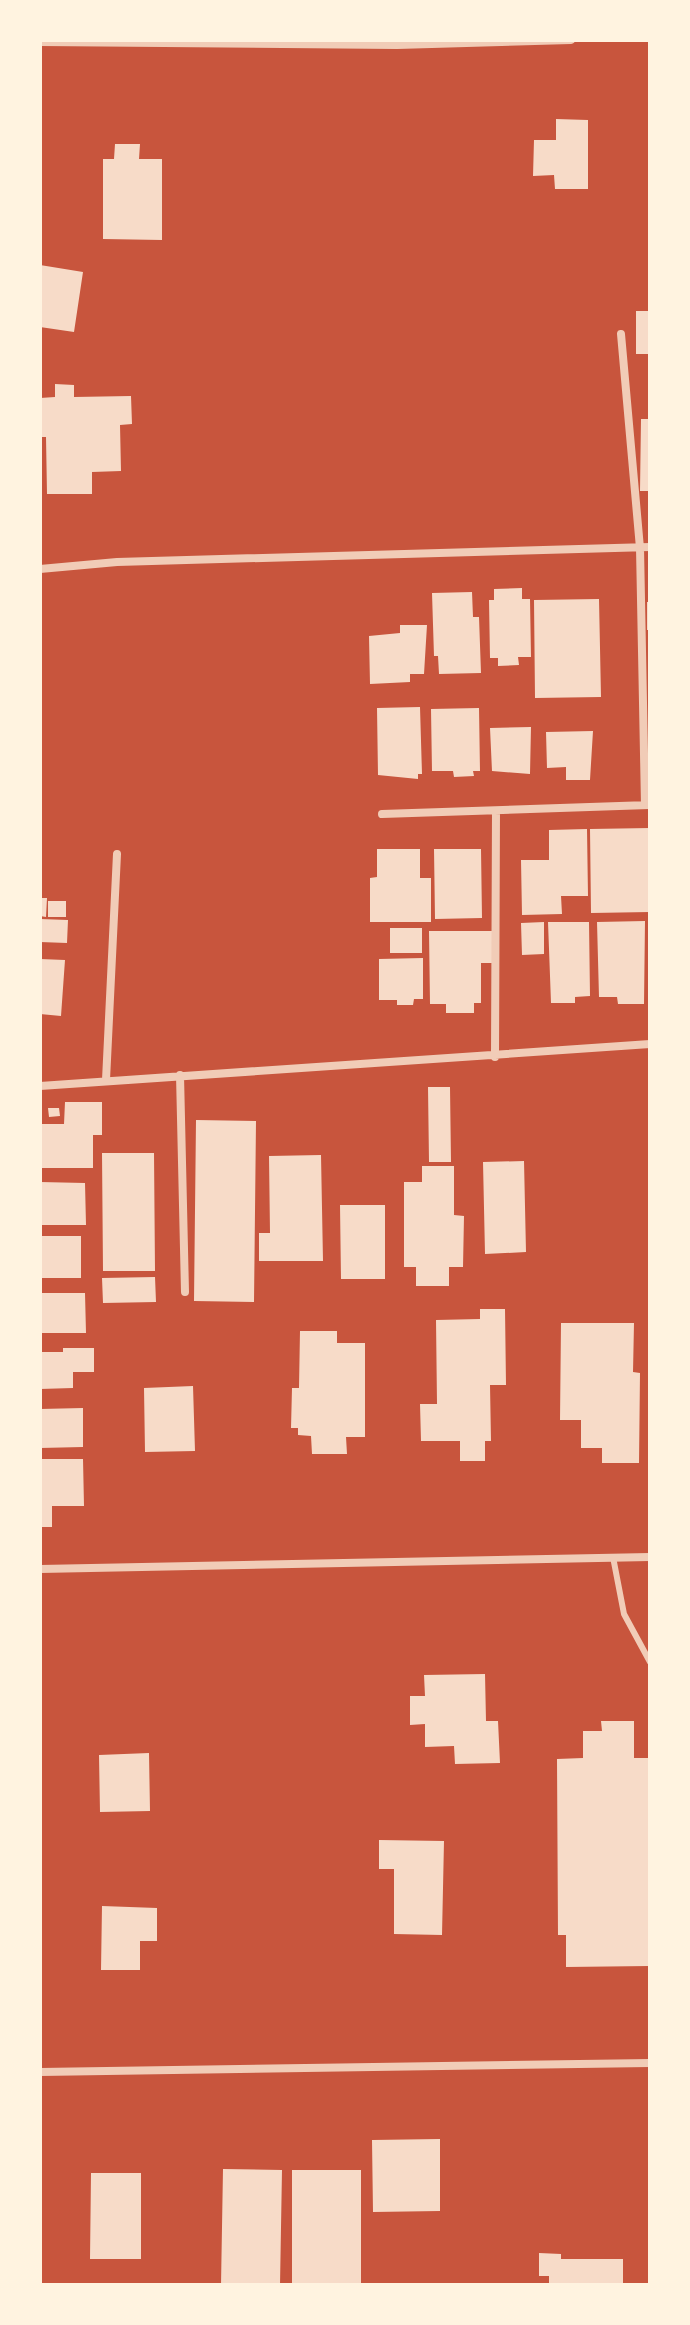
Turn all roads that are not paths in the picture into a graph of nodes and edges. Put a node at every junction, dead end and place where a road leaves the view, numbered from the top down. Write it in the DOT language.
graph roads {
  1 [pos="219,40"];
  2 [pos="571,40"];
  3 [pos="40,42"];
  4 [pos="397,42"];
  5 [pos="621,334"];
  6 [pos="645,547"];
  7 [pos="40,569"];
  8 [pos="648,805"];
  9 [pos="496,811"];
  10 [pos="382,814"];
  11 [pos="117,854"];
  12 [pos="650,1044"];
  13 [pos="495,1057"];
  14 [pos="180,1075"];
  15 [pos="106,1080"];
  16 [pos="40,1086"];
  17 [pos="185,1292"];
  18 [pos="613,1557"];
  19 [pos="650,1557"];
  20 [pos="40,1569"];
  21 [pos="650,1662"];
  22 [pos="650,2063"];
  23 [pos="40,2072"];
  1 -- 3 [label="street"];
  1 -- 4 [label="street"];
  2 -- 4 [label="street"];
  5 -- 6 [label="street"];
  6 -- 7 [label="street"];
  6 -- 8 [label="street"];
  8 -- 9 [label="street"];
  9 -- 10 [label="street"];
  9 -- 13 [label="street"];
  11 -- 15 [label="street"];
  12 -- 13 [label="street"];
  13 -- 14 [label="street"];
  14 -- 15 [label="street"];
  14 -- 17 [label="street"];
  15 -- 16 [label="street"];
  18 -- 19 [label="street"];
  18 -- 20 [label="street"];
  18 -- 21 [label="lane"];
  22 -- 23 [label="street"];
}
